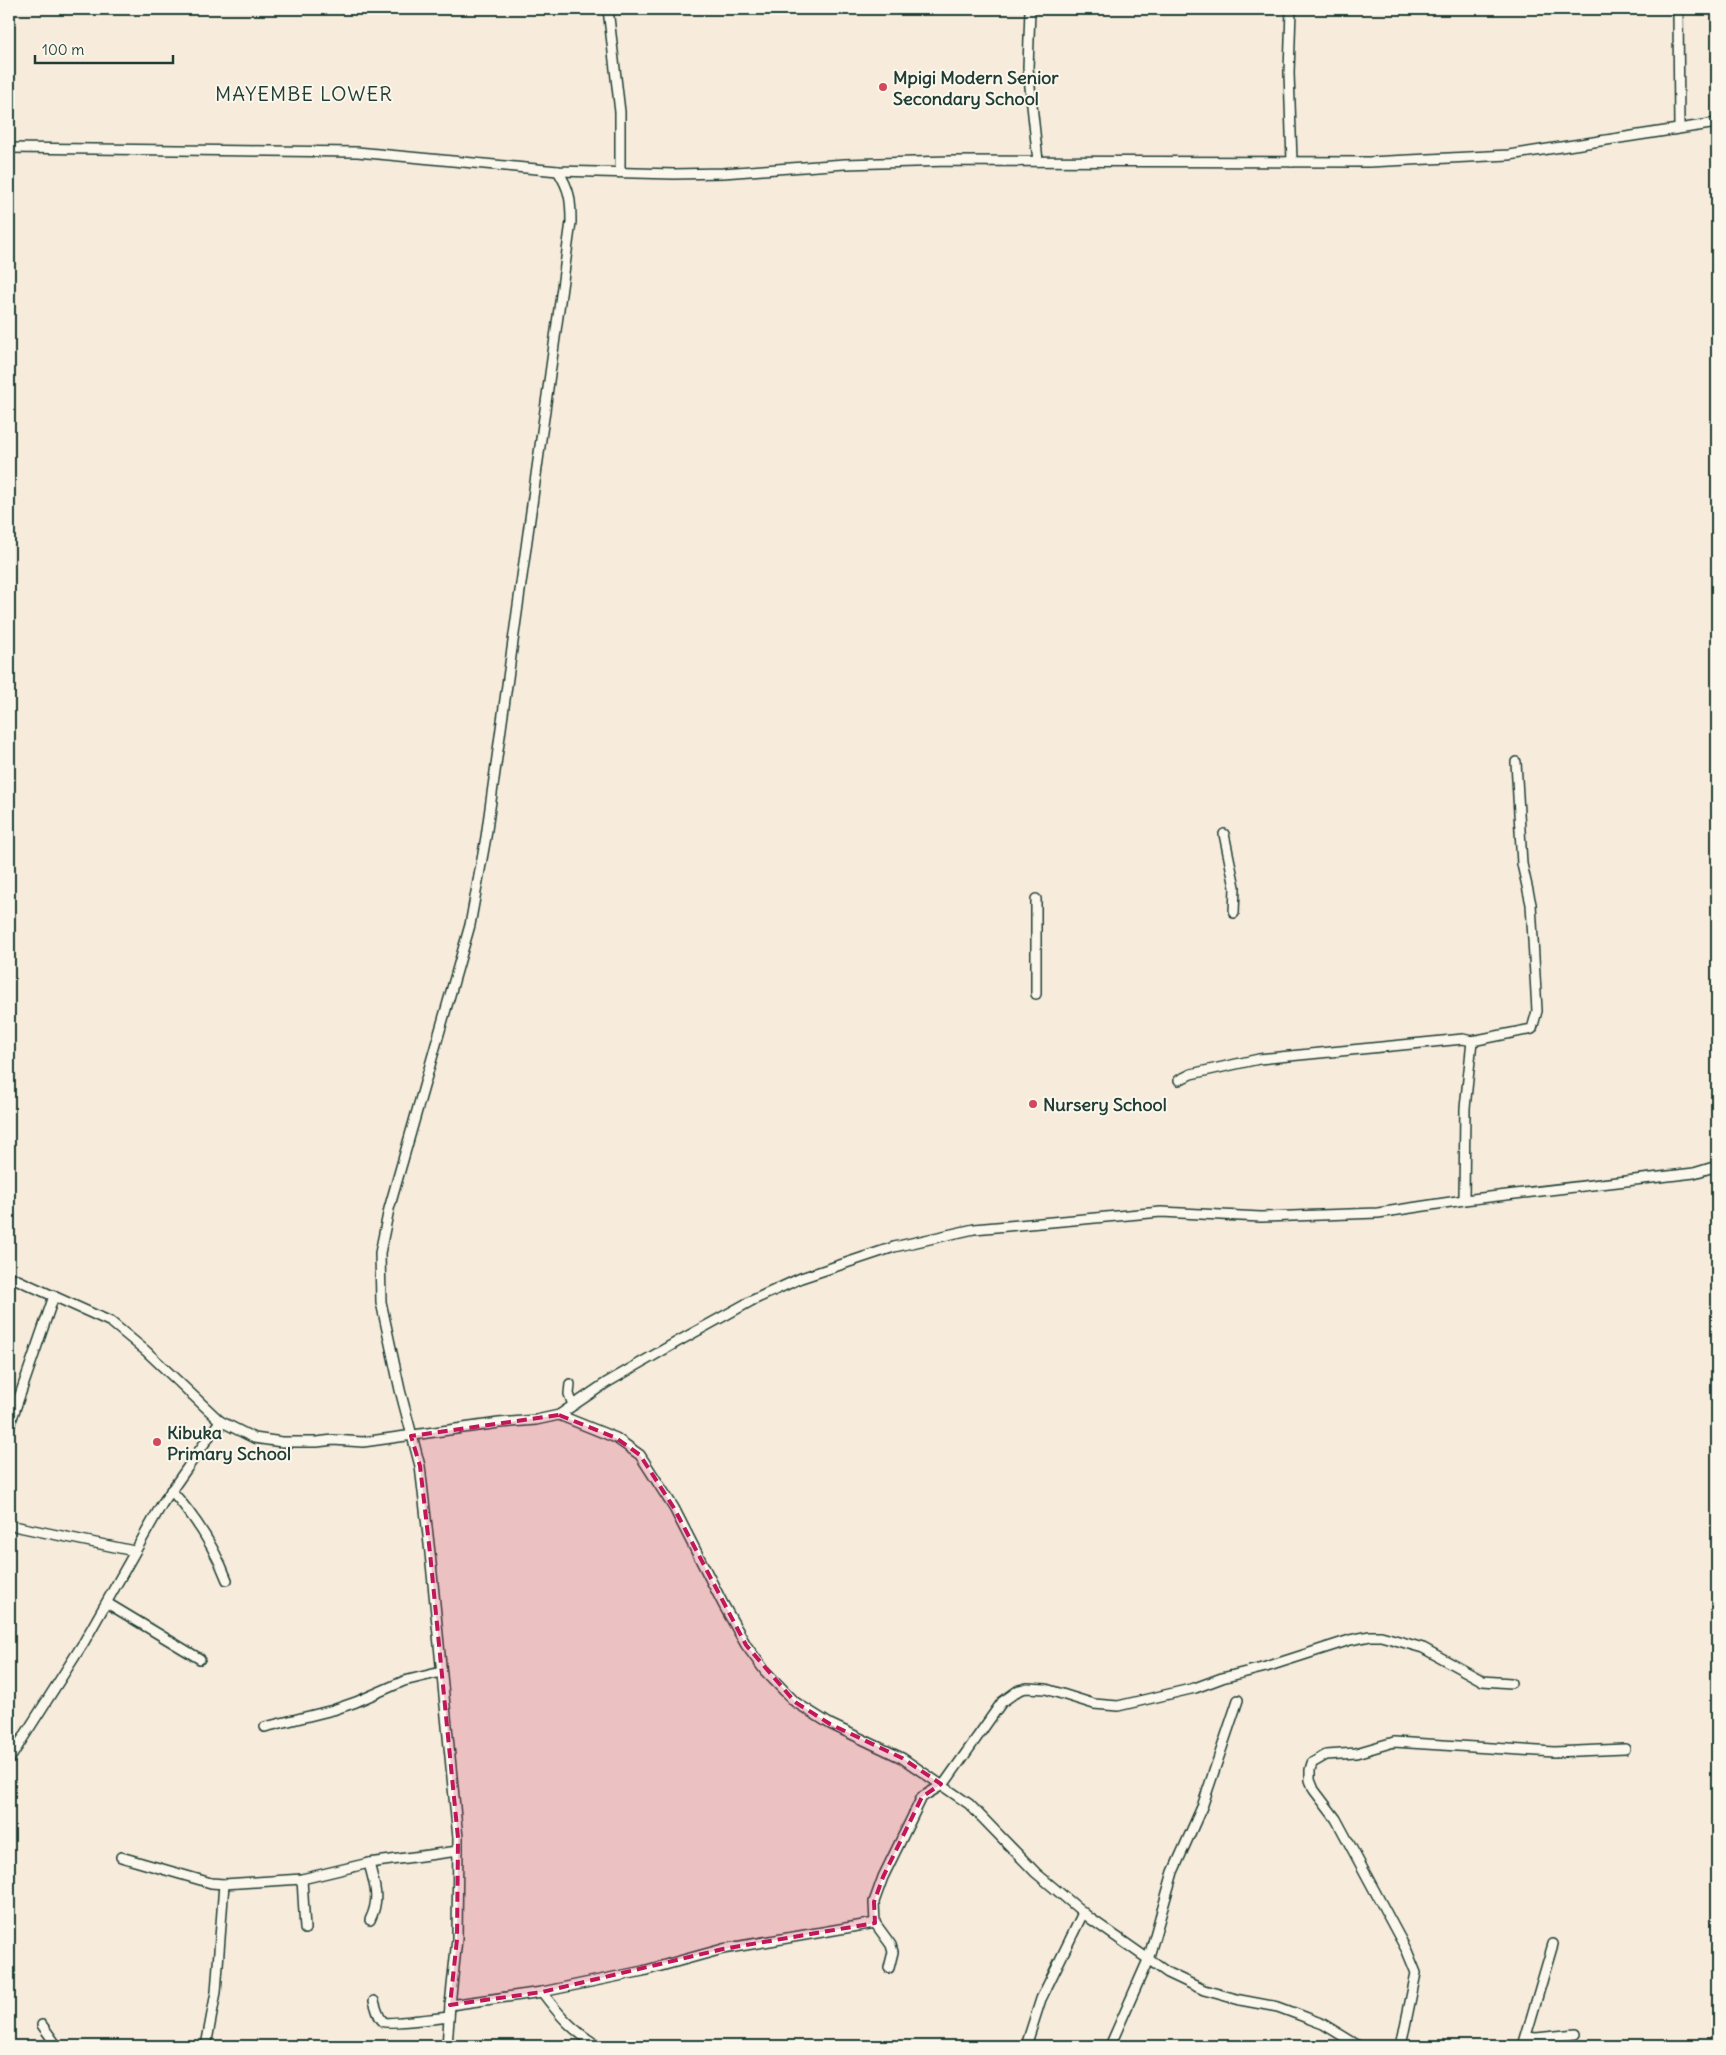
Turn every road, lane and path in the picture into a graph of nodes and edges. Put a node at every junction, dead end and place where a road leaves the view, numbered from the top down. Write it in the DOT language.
graph roads {
  1 [pos="608,9"];
  2 [pos="1030,9"];
  3 [pos="1291,9"];
  4 [pos="1678,9"];
  5 [pos="1717,123"];
  6 [pos="1679,128"];
  7 [pos="9,148"];
  8 [pos="1038,161"];
  9 [pos="1292,162"];
  10 [pos="558,171"];
  11 [pos="620,172"];
  12 [pos="1516,762"];
  13 [pos="1224,834"];
  14 [pos="1036,899"];
  15 [pos="1234,913"];
  16 [pos="1036,994"];
  17 [pos="1472,1041"];
  18 [pos="1179,1080"];
  19 [pos="1717,1166"];
  20 [pos="1464,1200"];
  21 [pos="9,1276"];
  22 [pos="54,1296"];
  23 [pos="570,1384"];
  24 [pos="573,1405"];
  25 [pos="559,1416"];
  26 [pos="220,1421"];
  27 [pos="9,1427"];
  28 [pos="411,1436"];
  29 [pos="172,1490"];
  30 [pos="9,1525"];
  31 [pos="134,1551"];
  32 [pos="226,1580"];
  33 [pos="107,1603"];
  34 [pos="200,1659"];
  35 [pos="441,1672"];
  36 [pos="1511,1683"];
  37 [pos="1238,1700"];
  38 [pos="265,1727"];
  39 [pos="1625,1749"];
  40 [pos="9,1760"];
  41 [pos="941,1784"];
  42 [pos="458,1852"];
  43 [pos="120,1857"];
  44 [pos="368,1862"];
  45 [pos="302,1878"];
  46 [pos="224,1884"];
  47 [pos="1083,1913"];
  48 [pos="370,1920"];
  49 [pos="875,1922"];
  50 [pos="305,1929"];
  51 [pos="1553,1944"];
  52 [pos="1148,1960"];
  53 [pos="889,1968"];
  54 [pos="542,1992"];
  55 [pos="374,2000"];
  56 [pos="450,2004"];
  57 [pos="449,2017"];
  58 [pos="42,2025"];
  59 [pos="1576,2034"];
  60 [pos="1527,2037"];
  61 [pos="56,2046"];
  62 [pos="206,2046"];
  63 [pos="448,2046"];
  64 [pos="598,2046"];
  65 [pos="1026,2046"];
  66 [pos="1110,2046"];
  67 [pos="1359,2046"];
  68 [pos="1401,2046"];
  69 [pos="1523,2046"];
  1 -- 11 [label="street"];
  2 -- 8 [label="street"];
  3 -- 9 [label="street"];
  4 -- 6 [label="street"];
  5 -- 6 [label="street"];
  6 -- 9 [label="street"];
  7 -- 10 [label="street"];
  8 -- 9 [label="street"];
  8 -- 11 [label="street"];
  10 -- 11 [label="street"];
  10 -- 28 [label="street"];
  12 -- 17 [label="street"];
  13 -- 15 [label="street"];
  14 -- 16 [label="street"];
  17 -- 18 [label="street"];
  17 -- 20 [label="street"];
  19 -- 20 [label="street"];
  20 -- 24 [label="street"];
  21 -- 22 [label="street"];
  22 -- 26 [label="street"];
  22 -- 27 [label="street"];
  23 -- 24 [label="street"];
  24 -- 25 [label="street"];
  25 -- 28 [label="street"];
  25 -- 41 [label="street"];
  26 -- 28 [label="street"];
  26 -- 29 [label="street"];
  28 -- 35 [label="street"];
  29 -- 31 [label="street"];
  29 -- 32 [label="street"];
  30 -- 31 [label="street"];
  31 -- 33 [label="street"];
  33 -- 34 [label="street"];
  33 -- 40 [label="street"];
  35 -- 38 [label="street"];
  35 -- 42 [label="street"];
  36 -- 41 [label="street"];
  37 -- 52 [label="street"];
  39 -- 68 [label="street"];
  41 -- 47 [label="street"];
  41 -- 49 [label="street"];
  42 -- 44 [label="street"];
  42 -- 56 [label="street"];
  43 -- 46 [label="street"];
  44 -- 45 [label="street"];
  44 -- 48 [label="street"];
  45 -- 46 [label="street"];
  45 -- 50 [label="street"];
  46 -- 62 [label="street"];
  47 -- 52 [label="street"];
  47 -- 65 [label="street"];
  49 -- 53 [label="street"];
  49 -- 54 [label="street"];
  51 -- 60 [label="street"];
  52 -- 66 [label="street"];
  52 -- 67 [label="street"];
  54 -- 56 [label="street"];
  54 -- 64 [label="street"];
  55 -- 57 [label="street"];
  56 -- 57 [label="street"];
  57 -- 63 [label="street"];
  58 -- 61 [label="street"];
  59 -- 60 [label="street"];
  60 -- 69 [label="street"];
}
